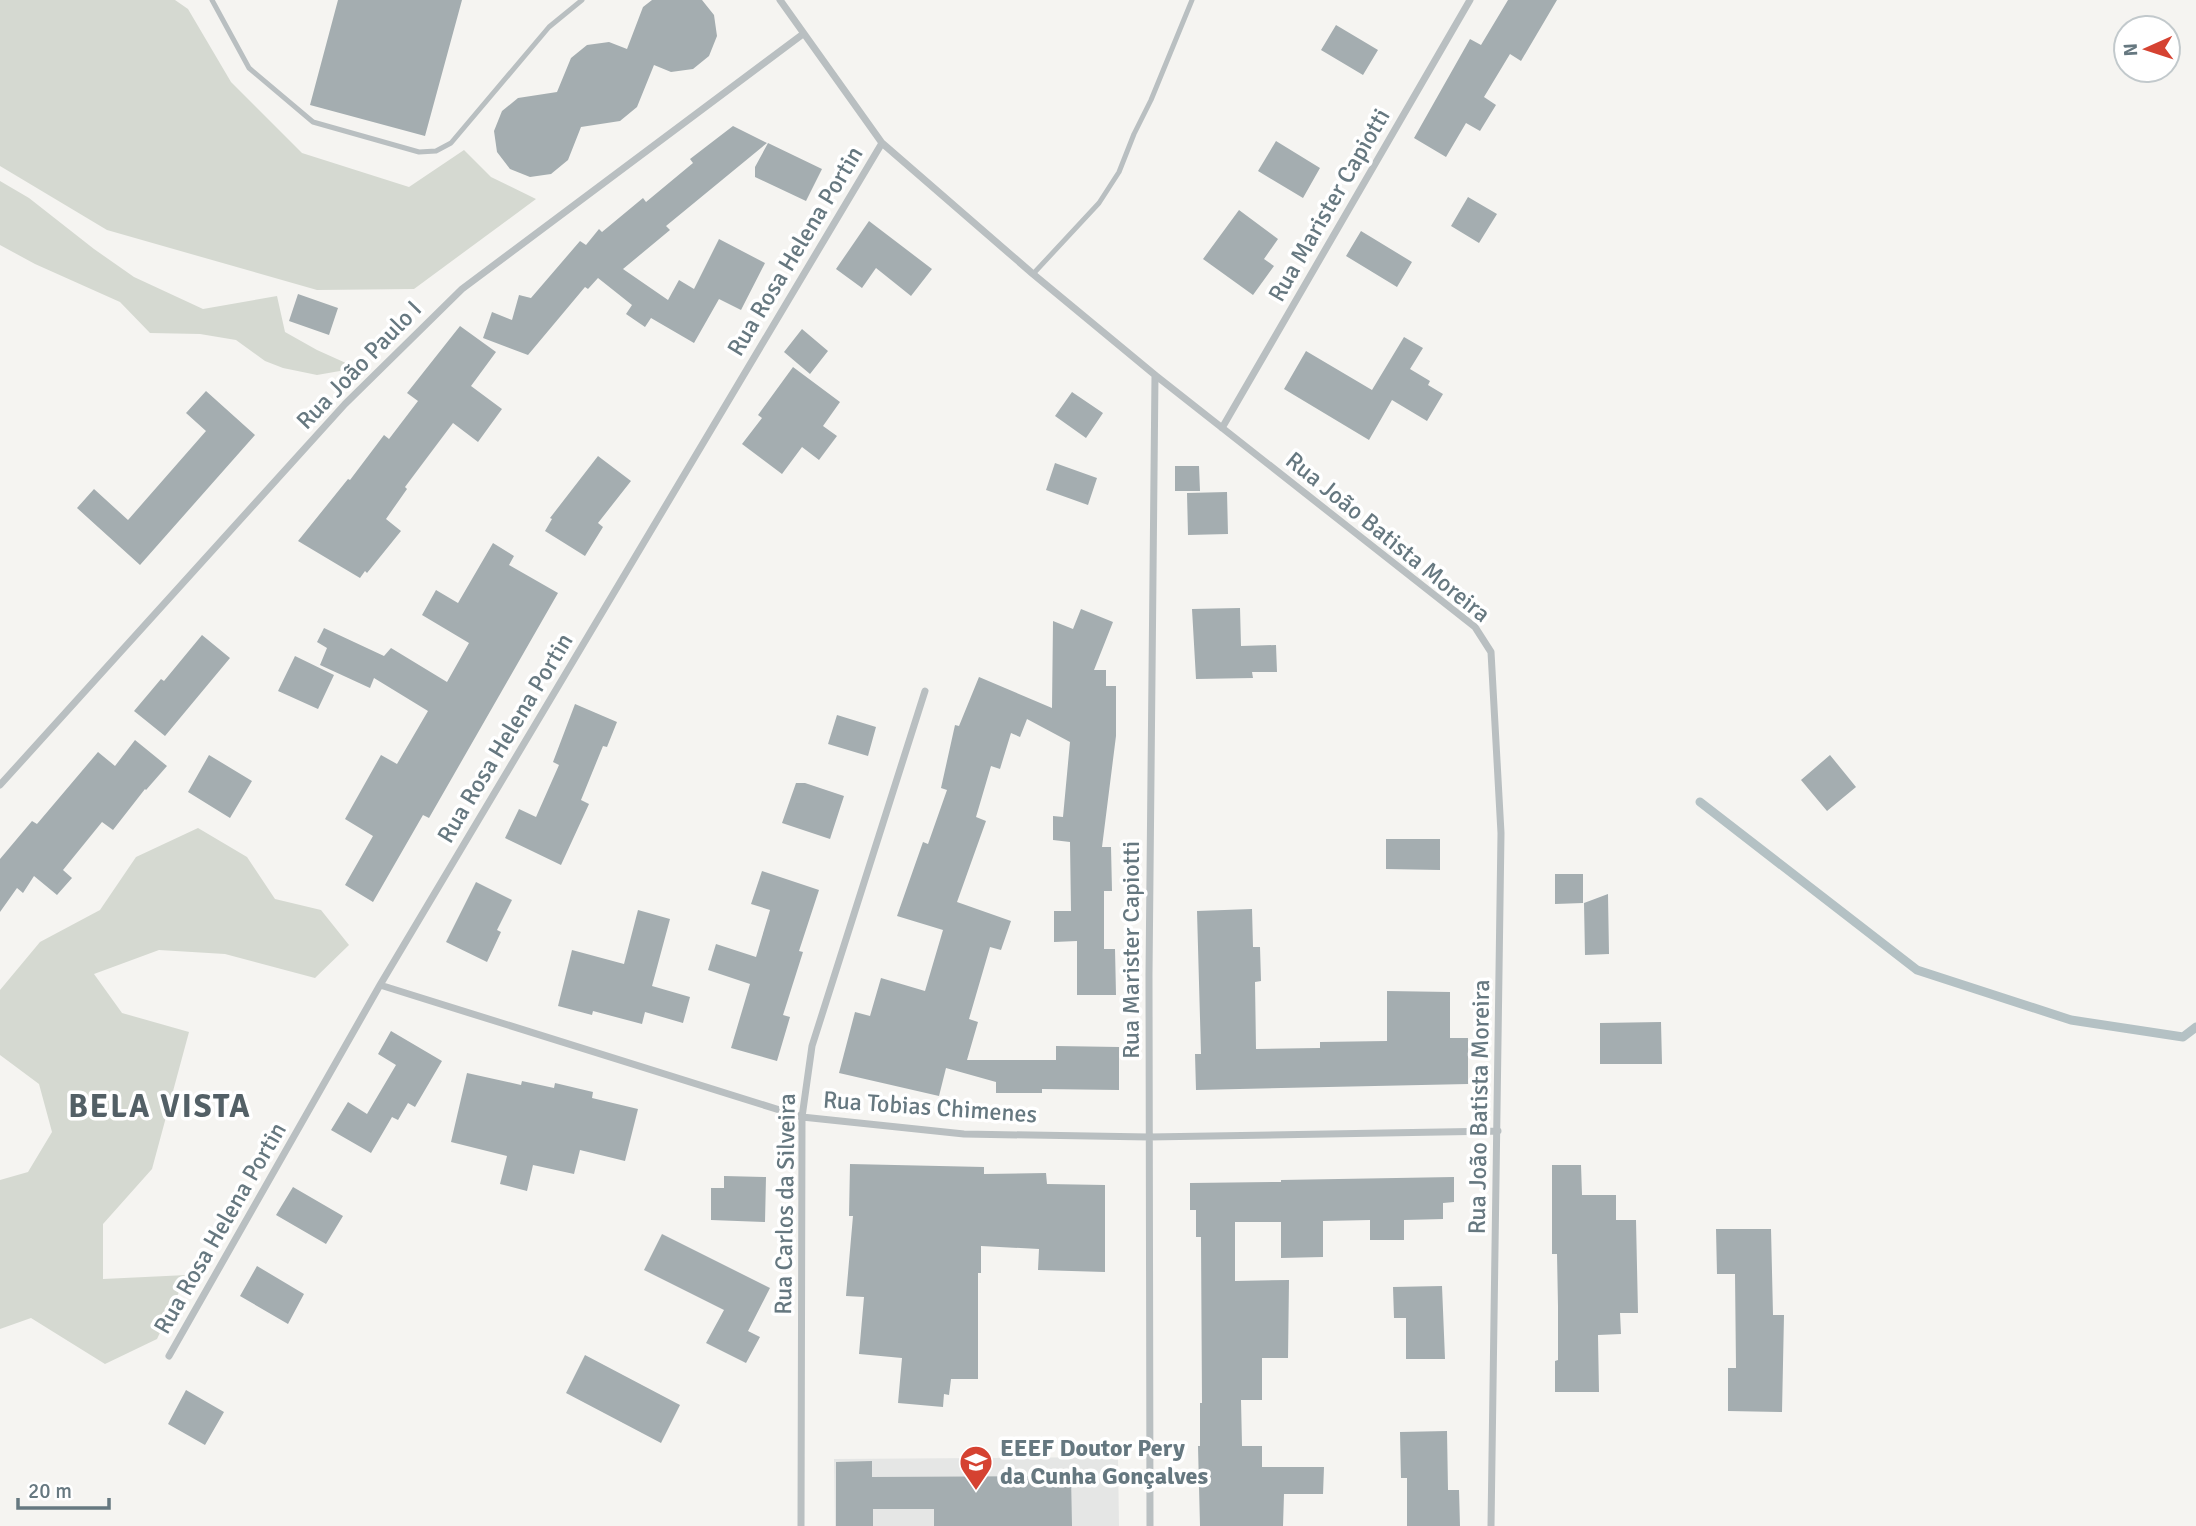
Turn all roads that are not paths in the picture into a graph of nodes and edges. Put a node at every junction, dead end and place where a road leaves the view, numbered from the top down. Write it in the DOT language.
graph roads {
  1 [pos="212,0"];
  2 [pos="582,0"];
  3 [pos="780,0"];
  4 [pos="1192,0"];
  5 [pos="1470,0"];
  6 [pos="803,34"];
  7 [pos="882,143"];
  8 [pos="1033,274"];
  9 [pos="1155,375"];
  10 [pos="1222,428"];
  11 [pos="926,691"];
  12 [pos="0,786"];
  13 [pos="380,985"];
  14 [pos="802,1117"];
  15 [pos="1498,1131"];
  16 [pos="1149,1138"];
  17 [pos="169,1356"];
  18 [pos="801,1526"];
  19 [pos="1150,1526"];
  20 [pos="1491,1526"];
  1 -- 2 [label="lane"];
  3 -- 6 [label="street, Rua João Batista Moreira"];
  4 -- 8 [label="lane"];
  5 -- 10 [label="street, Rua Marister Capiotti"];
  6 -- 7 [label="street, Rua João Batista Moreira"];
  6 -- 12 [label="street, Rua João Paulo I"];
  7 -- 8 [label="street, Rua João Batista Moreira"];
  7 -- 13 [label="street, Rua Rosa Helena Portin"];
  8 -- 9 [label="street, Rua João Batista Moreira"];
  9 -- 10 [label="street, Rua João Batista Moreira"];
  9 -- 16 [label="street, Rua Marister Capiotti"];
  10 -- 15 [label="street, Rua João Batista Moreira"];
  11 -- 14 [label="street, Rua Carlos da Silveira"];
  13 -- 14 [label="street, Rua Tobias Chimenes"];
  13 -- 17 [label="street, Rua Rosa Helena Portin"];
  14 -- 16 [label="street, Rua Tobias Chimenes"];
  14 -- 18 [label="street, Rua Carlos da Silveira"];
  15 -- 16 [label="street, Rua Tobias Chimenes"];
  15 -- 20 [label="street, Rua João Batista Moreira"];
  16 -- 19 [label="street, Rua Marister Capiotti"];
}
